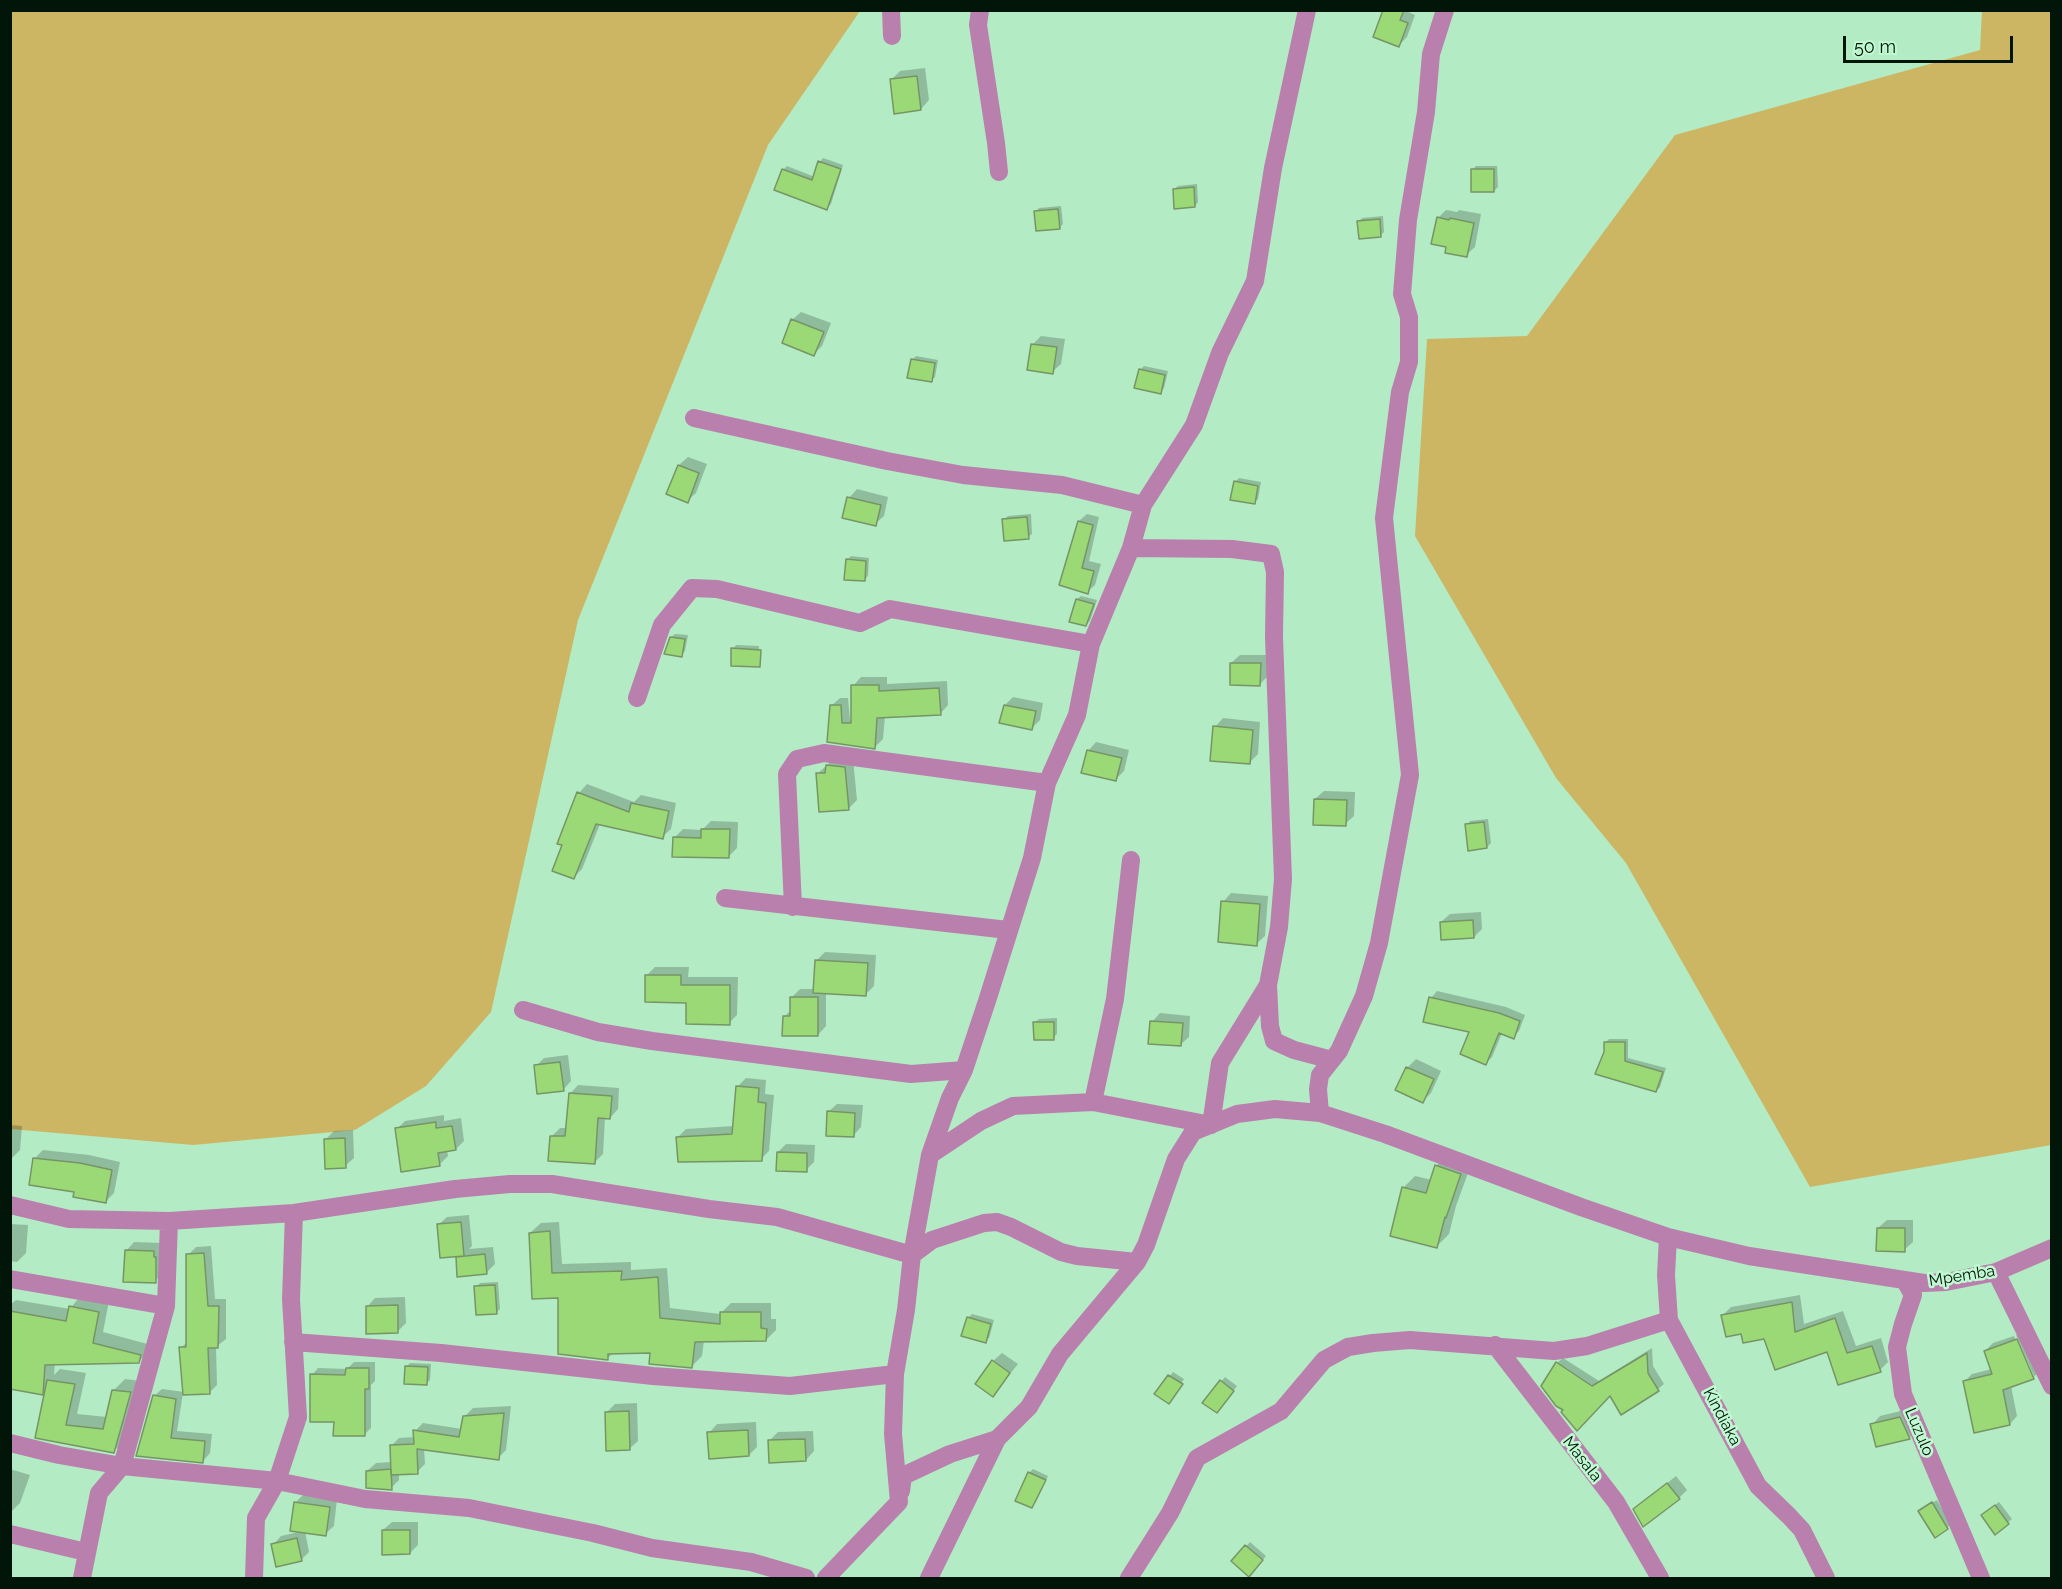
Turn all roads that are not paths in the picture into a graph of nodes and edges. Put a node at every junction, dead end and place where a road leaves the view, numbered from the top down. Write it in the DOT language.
graph roads {
  1 [pos="891,10"];
  2 [pos="980,10"];
  3 [pos="1307,10"];
  4 [pos="1445,10"];
  5 [pos="892,36"];
  6 [pos="999,172"];
  7 [pos="694,418"];
  8 [pos="1143,504"];
  9 [pos="1131,548"];
  10 [pos="1091,644"];
  11 [pos="637,698"];
  12 [pos="1047,783"];
  13 [pos="1131,860"];
  14 [pos="725,898"];
  15 [pos="793,907"];
  16 [pos="1008,930"];
  17 [pos="1268,985"];
  18 [pos="523,1010"];
  19 [pos="1332,1060"];
  20 [pos="964,1070"];
  21 [pos="1093,1102"];
  22 [pos="1320,1113"];
  23 [pos="1210,1125"];
  24 [pos="930,1155"];
  25 [pos="10,1205"];
  26 [pos="294,1213"];
  27 [pos="169,1221"];
  28 [pos="1668,1237"];
  29 [pos="2052,1248"];
  30 [pos="912,1255"];
  31 [pos="1137,1262"];
  32 [pos="1996,1272"];
  33 [pos="10,1279"];
  34 [pos="1905,1281"];
  35 [pos="166,1306"];
  36 [pos="1669,1320"];
  37 [pos="293,1342"];
  38 [pos="1495,1345"];
  39 [pos="895,1374"];
  40 [pos="2052,1386"];
  41 [pos="997,1439"];
  42 [pos="10,1443"];
  43 [pos="122,1466"];
  44 [pos="277,1481"];
  45 [pos="900,1502"];
  46 [pos="10,1534"];
  47 [pos="86,1552"];
  48 [pos="749,1570"];
  49 [pos="82,1578"];
  50 [pos="254,1578"];
  51 [pos="806,1578"];
  52 [pos="826,1578"];
  53 [pos="929,1578"];
  54 [pos="1129,1578"];
  55 [pos="1660,1578"];
  56 [pos="1826,1578"];
  57 [pos="1981,1578"];
  1 -- 5 [label="street"];
  2 -- 6 [label="street"];
  3 -- 8 [label="street"];
  4 -- 19 [label="street"];
  7 -- 8 [label="street"];
  8 -- 9 [label="street"];
  9 -- 10 [label="street"];
  9 -- 17 [label="street"];
  10 -- 11 [label="street"];
  10 -- 12 [label="street"];
  12 -- 15 [label="street"];
  12 -- 16 [label="street"];
  13 -- 21 [label="street"];
  14 -- 15 [label="street"];
  15 -- 16 [label="street"];
  16 -- 20 [label="street"];
  17 -- 19 [label="street"];
  17 -- 23 [label="street"];
  18 -- 20 [label="street"];
  19 -- 22 [label="street"];
  20 -- 24 [label="street"];
  21 -- 23 [label="street"];
  21 -- 24 [label="street"];
  22 -- 23 [label="street, Mpemba"];
  22 -- 28 [label="street, Mpemba"];
  23 -- 31 [label="street, Mpemba"];
  24 -- 30 [label="street"];
  25 -- 27 [label="street"];
  26 -- 27 [label="street"];
  26 -- 30 [label="street"];
  26 -- 37 [label="street"];
  27 -- 35 [label="street"];
  28 -- 34 [label="street, Mpemba"];
  28 -- 36 [label="street, Kindiaka"];
  29 -- 32 [label="street, Mpemba"];
  30 -- 31 [label="street"];
  30 -- 39 [label="street"];
  31 -- 41 [label="street, Mpemba"];
  32 -- 34 [label="street, Mpemba"];
  32 -- 40 [label="street"];
  33 -- 35 [label="street"];
  34 -- 57 [label="street, Luzulo"];
  35 -- 43 [label="street"];
  36 -- 38 [label="street"];
  36 -- 56 [label="street, Kindiaka"];
  37 -- 39 [label="street"];
  37 -- 44 [label="street"];
  38 -- 54 [label="street"];
  38 -- 55 [label="street, Masala"];
  39 -- 45 [label="street"];
  41 -- 45 [label="street"];
  41 -- 53 [label="street"];
  42 -- 43 [label="street"];
  43 -- 44 [label="street"];
  43 -- 47 [label="street"];
  44 -- 48 [label="street"];
  44 -- 50 [label="street"];
  45 -- 52 [label="street"];
  46 -- 47 [label="street"];
  47 -- 49 [label="street"];
  48 -- 51 [label="street"];
}
